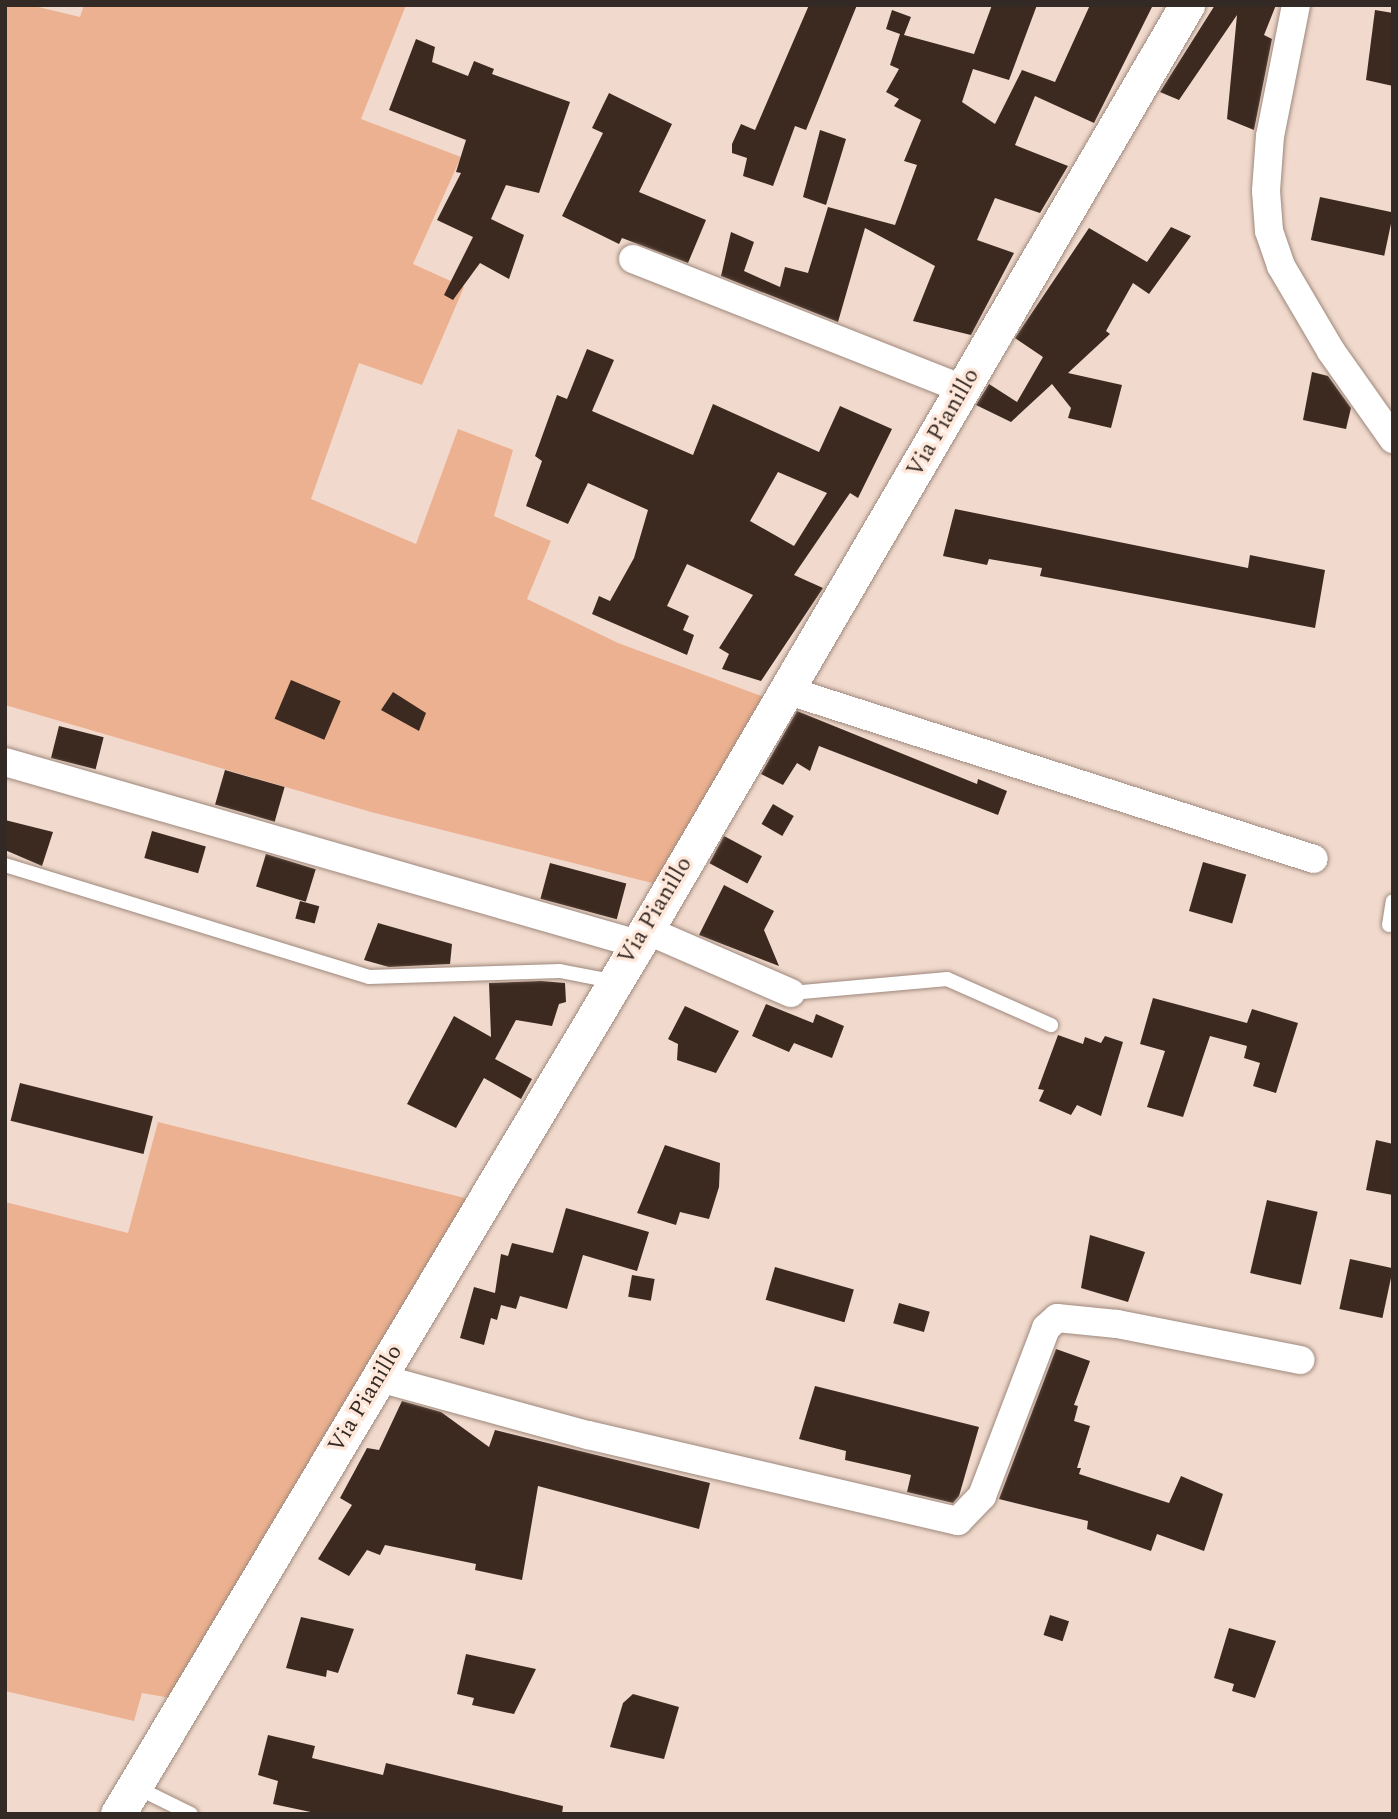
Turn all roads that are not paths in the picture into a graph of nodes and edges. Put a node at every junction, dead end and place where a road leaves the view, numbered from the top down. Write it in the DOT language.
graph roads {
  1 [pos="1188,5"];
  2 [pos="1296,5"];
  3 [pos="632,259"];
  4 [pos="963,389"];
  5 [pos="1393,439"];
  6 [pos="786,691"];
  7 [pos="5,762"];
  8 [pos="1314,859"];
  9 [pos="5,866"];
  10 [pos="1393,901"];
  11 [pos="1389,925"];
  12 [pos="642,937"];
  13 [pos="612,981"];
  14 [pos="791,993"];
  15 [pos="1051,1025"];
  16 [pos="1301,1360"];
  17 [pos="379,1378"];
  18 [pos="126,1800"];
  19 [pos="191,1814"];
  1 -- 4 [label="street, Via Pianillo"];
  2 -- 5 [label="street"];
  3 -- 4 [label="street"];
  4 -- 6 [label="street, Via Pianillo"];
  6 -- 8 [label="street"];
  6 -- 12 [label="street, Via Pianillo"];
  7 -- 12 [label="street"];
  9 -- 13 [label="lane"];
  10 -- 11 [label="lane"];
  12 -- 13 [label="street, Via Pianillo"];
  12 -- 14 [label="street"];
  13 -- 17 [label="street, Via Pianillo"];
  14 -- 15 [label="lane"];
  16 -- 17 [label="street"];
  17 -- 18 [label="street, Via Pianillo"];
  18 -- 19 [label="lane"];
}
